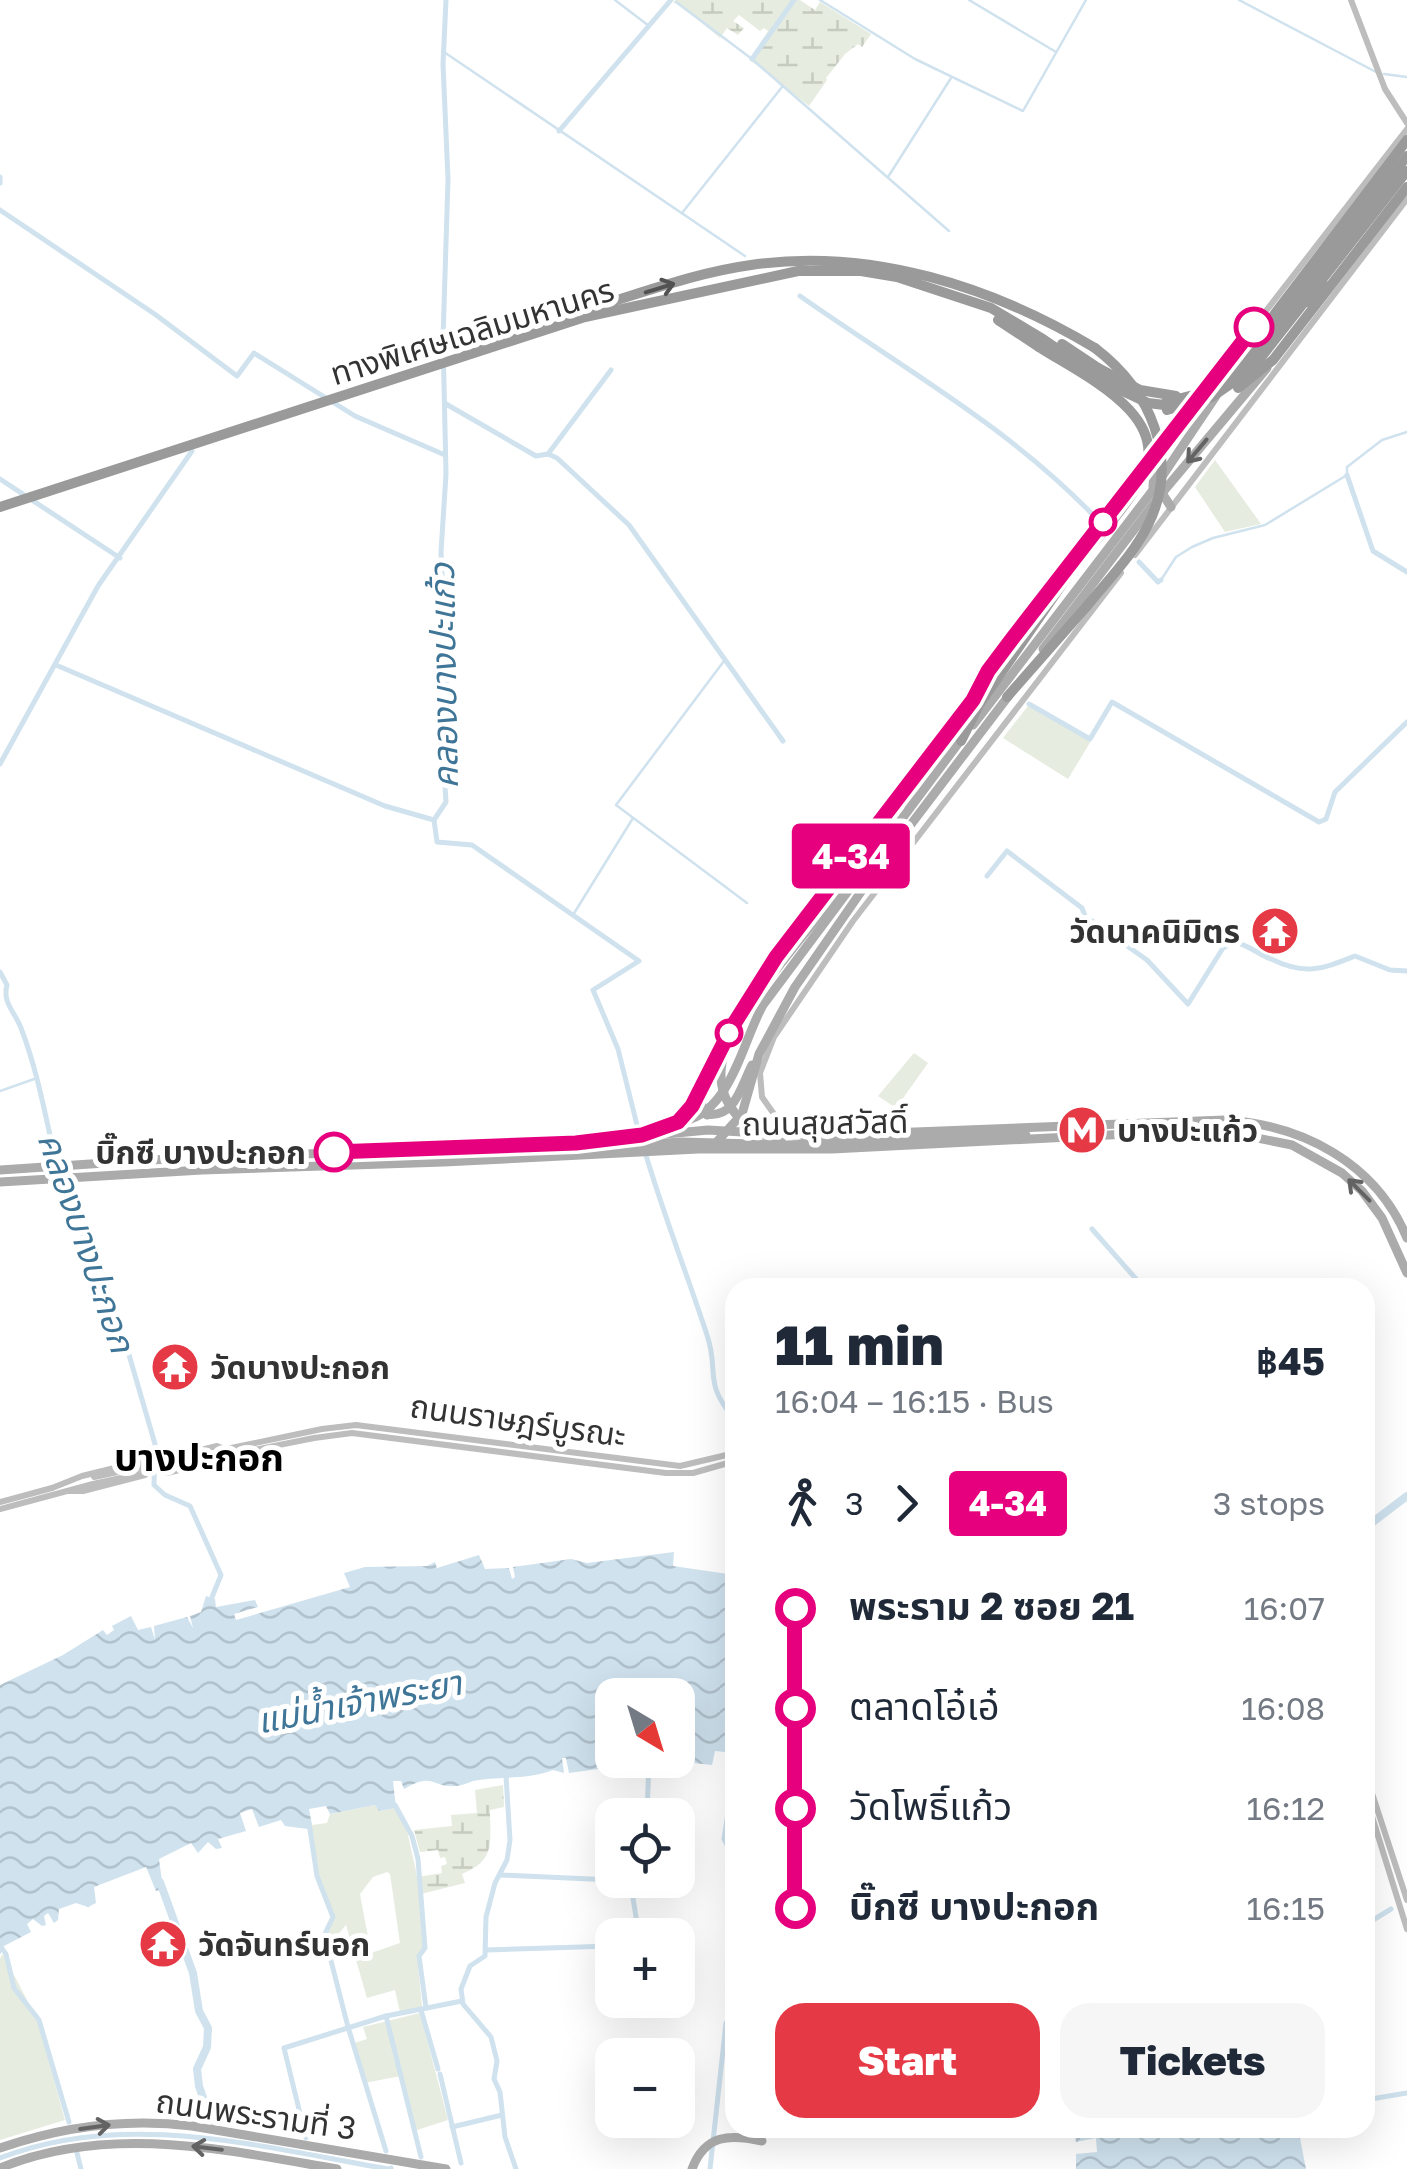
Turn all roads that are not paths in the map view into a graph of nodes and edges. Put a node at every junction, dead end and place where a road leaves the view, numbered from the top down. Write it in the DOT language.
graph roads {
  1 [pos="1351,0"];
  2 [pos="1407,126"];
  3 [pos="1407,140"];
  4 [pos="1407,153"];
  5 [pos="1407,179"];
  6 [pos="1407,199"];
  7 [pos="942,282"];
  8 [pos="968,300"];
  9 [pos="1197,399"];
  10 [pos="1167,406"];
  11 [pos="1155,456"];
  12 [pos="1172,462"];
  13 [pos="1154,473"];
  14 [pos="1134,484"];
  15 [pos="1157,492"];
  16 [pos="0,504"];
  17 [pos="1171,507"];
  18 [pos="1050,597"];
  19 [pos="1007,697"];
  20 [pos="973,700"];
  21 [pos="961,740"];
  22 [pos="939,769"];
  23 [pos="918,770"];
  24 [pos="907,804"];
  25 [pos="939,809"];
  26 [pos="920,813"];
  27 [pos="772,992"];
  28 [pos="763,1005"];
  29 [pos="745,1006"];
  30 [pos="780,1012"];
  31 [pos="736,1020"];
  32 [pos="759,1054"];
  33 [pos="740,1058"];
  34 [pos="756,1070"];
  35 [pos="700,1091"];
  36 [pos="705,1112"];
  37 [pos="678,1122"];
  38 [pos="1287,1130"];
  39 [pos="695,1131"];
  40 [pos="750,1131"];
  41 [pos="725,1132"];
  42 [pos="1128,1134"];
  43 [pos="642,1135"];
  44 [pos="810,1139"];
  45 [pos="1282,1142"];
  46 [pos="702,1149"];
  47 [pos="745,1150"];
  48 [pos="359,1163"];
  49 [pos="0,1170"];
  50 [pos="0,1182"];
  51 [pos="1407,1238"];
  52 [pos="1407,1273"];
  53 [pos="226,1449"];
  54 [pos="240,1453"];
  55 [pos="208,1456"];
  56 [pos="725,1462"];
  57 [pos="634,1466"];
  58 [pos="93,1480"];
  59 [pos="52,1488"];
  60 [pos="70,1490"];
  61 [pos="0,1506"];
  62 [pos="1375,1802"];
  63 [pos="1375,1826"];
  64 [pos="1407,1900"];
  65 [pos="1407,1929"];
  66 [pos="725,2137"];
  67 [pos="745,2138"];
  68 [pos="762,2141"];
  69 [pos="0,2148"];
  70 [pos="0,2168"];
  71 [pos="338,2169"];
  72 [pos="446,2169"];
  73 [pos="692,2169"];
  1 -- 2 [label="main road"];
  2 -- 11 [label="main road"];
  3 -- 9 [label="highway, bridge"];
  4 -- 7 [label="highway, bridge"];
  4 -- 9 [label="highway, bridge"];
  4 -- 12 [label="main road"];
  5 -- 8 [label="highway, bridge"];
  5 -- 9 [label="highway, bridge"];
  5 -- 15 [label="main road, one-way"];
  6 -- 17 [label="main road"];
  16 -- 7 [label="highway, ทางพิเศษเฉลิมมหานคร, one-way"];
  7 -- 19 [label="highway, bridge"];
  8 -- 16 [label="highway, ทางพิเศษเฉลิมมหานคร"];
  8 -- 18 [label="highway, bridge"];
  9 -- 10 [label="highway, bridge"];
  11 -- 13 [label="main road"];
  11 -- 14 [label="main road"];
  12 -- 13 [label="main road"];
  12 -- 15 [label="main road"];
  13 -- 14 [label="main road"];
  13 -- 15 [label="main road"];
  14 -- 20 [label="main road"];
  15 -- 17 [label="main road"];
  15 -- 19 [label="main road"];
  15 -- 21 [label="main road"];
  17 -- 25 [label="main road"];
  18 -- 20 [label="highway"];
  18 -- 21 [label="highway"];
  19 -- 26 [label="main road"];
  20 -- 23 [label="main road"];
  21 -- 22 [label="main road"];
  22 -- 24 [label="main road"];
  22 -- 27 [label="main road"];
  23 -- 24 [label="main road"];
  23 -- 29 [label="main road"];
  24 -- 44 [label="main road, bridge"];
  25 -- 26 [label="main road"];
  25 -- 34 [label="main road"];
  26 -- 30 [label="main road"];
  27 -- 28 [label="main road"];
  27 -- 29 [label="main road"];
  28 -- 30 [label="main road"];
  28 -- 31 [label="main road"];
  28 -- 33 [label="main road"];
  29 -- 31 [label="main road"];
  30 -- 32 [label="main road"];
  31 -- 35 [label="main road"];
  32 -- 34 [label="main road"];
  32 -- 41 [label="main road"];
  33 -- 34 [label="main road"];
  33 -- 36 [label="main road"];
  34 -- 36 [label="main road"];
  34 -- 44 [label="main road"];
  35 -- 36 [label="main road"];
  35 -- 37 [label="main road"];
  36 -- 37 [label="main road"];
  36 -- 41 [label="main road"];
  37 -- 43 [label="main road"];
  38 -- 44 [label="main road, ถนนสุขสวัสดิ์"];
  38 -- 45 [label="main road"];
  38 -- 51 [label="main road, ถนนสุขสวัสดิ์"];
  39 -- 41 [label="main road, ถนนสุขสวัสดิ์"];
  39 -- 43 [label="main road, ถนนสุขสวัสดิ์"];
  39 -- 46 [label="main road"];
  40 -- 41 [label="main road, ถนนสุขสวัสดิ์"];
  40 -- 44 [label="main road, ถนนสุขสวัสดิ์"];
  40 -- 47 [label="main road"];
  41 -- 46 [label="main road"];
  41 -- 47 [label="main road"];
  42 -- 44 [label="main road, bridge"];
  42 -- 45 [label="main road, ถนนสุขสวัสดิ์"];
  42 -- 47 [label="main road, ถนนสุขสวัสดิ์"];
  43 -- 49 [label="main road, ถนนสุขสวัสดิ์"];
  44 -- 48 [label="main road, bridge"];
  52 -- 45 [label="main road, ถนนสุขสวัสดิ์, one-way"];
  46 -- 47 [label="main road, ถนนสุขสวัสดิ์"];
  46 -- 48 [label="main road, ถนนสุขสวัสดิ์, bridge"];
  48 -- 50 [label="main road, ถนนสุขสวัสดิ์"];
  53 -- 54 [label="main road"];
  53 -- 55 [label="main road, ถนนราษฎร์บูรณะ"];
  53 -- 57 [label="main road, ถนนราษฎร์บูรณะ"];
  54 -- 55 [label="main road, ถนนราษฎร์บูรณะ"];
  54 -- 57 [label="main road, ถนนราษฎร์บูรณะ"];
  55 -- 58 [label="main road, ถนนราษฎร์บูรณะ, bridge"];
  56 -- 57 [label="main road, ถนนราษฎร์บูรณะ"];
  58 -- 59 [label="main road, ถนนราษฎร์บูรณะ"];
  58 -- 60 [label="main road, ถนนราษฎร์บูรณะ"];
  59 -- 60 [label="main road"];
  59 -- 61 [label="main road, ถนนราษฎร์บูรณะ"];
  60 -- 61 [label="main road, ถนนราษฎร์บูรณะ"];
  62 -- 64 [label="main road"];
  63 -- 65 [label="main road"];
  66 -- 73 [label="main road"];
  67 -- 68 [label="main road"];
  69 -- 72 [label="main road, ถนนพระรามที่ 3, one-way"];
  71 -- 70 [label="main road, ถนนพระรามที่ 3, one-way"];
}
